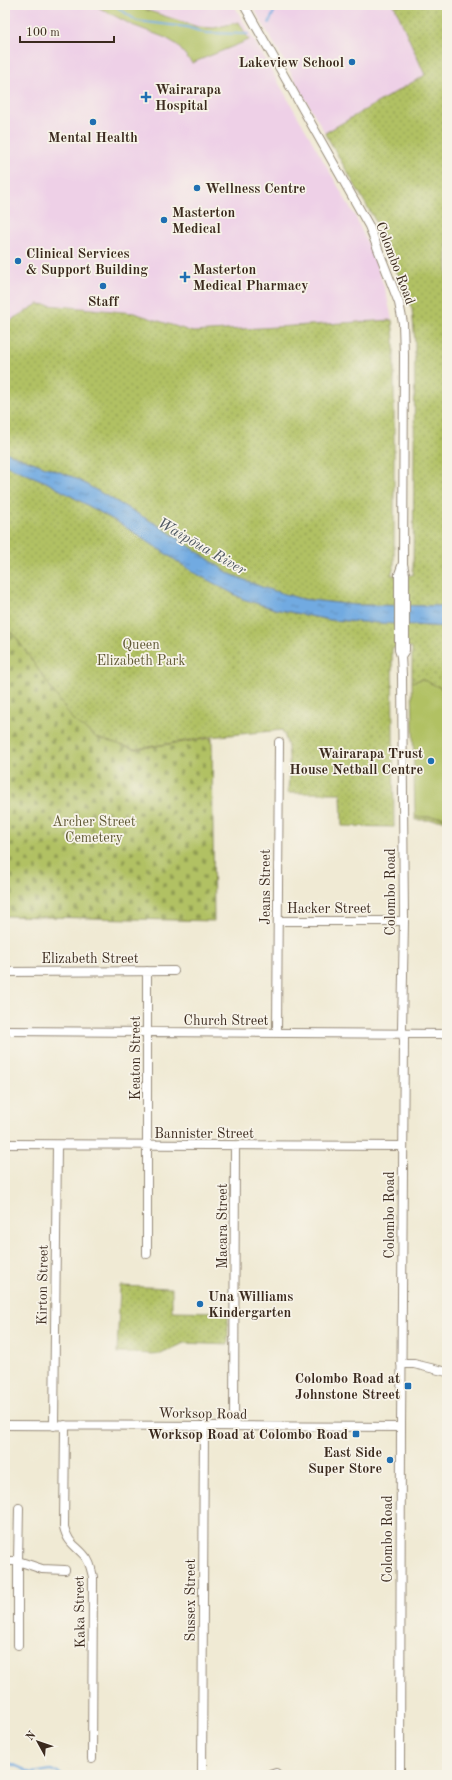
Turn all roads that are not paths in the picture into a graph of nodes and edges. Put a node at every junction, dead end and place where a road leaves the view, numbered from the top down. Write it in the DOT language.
graph roads {
  1 [pos="244,5"];
  2 [pos="279,742"];
  3 [pos="278,921"];
  4 [pos="404,921"];
  5 [pos="147,971"];
  6 [pos="174,971"];
  7 [pos="5,972"];
  8 [pos="5,1032"];
  9 [pos="148,1032"];
  10 [pos="277,1033"];
  11 [pos="403,1034"];
  12 [pos="447,1034"];
  13 [pos="5,1144"];
  14 [pos="57,1145"];
  15 [pos="147,1146"];
  16 [pos="235,1146"];
  17 [pos="403,1146"];
  18 [pos="147,1254"];
  19 [pos="401,1364"];
  20 [pos="447,1372"];
  21 [pos="5,1425"];
  22 [pos="65,1425"];
  23 [pos="54,1426"];
  24 [pos="204,1426"];
  25 [pos="234,1426"];
  26 [pos="400,1427"];
  27 [pos="19,1508"];
  28 [pos="18,1561"];
  29 [pos="5,1562"];
  30 [pos="65,1570"];
  31 [pos="18,1645"];
  32 [pos="92,1759"];
  33 [pos="202,1775"];
  34 [pos="400,1775"];
  1 -- 4 [label="street, Colombo Road"];
  2 -- 3 [label="street, Jeans Street"];
  3 -- 4 [label="street, Hacker Street"];
  3 -- 10 [label="street, Jeans Street"];
  4 -- 11 [label="street, Colombo Road"];
  5 -- 6 [label="street, Elizabeth Street"];
  5 -- 7 [label="street, Elizabeth Street"];
  5 -- 9 [label="street, Keaton Street"];
  8 -- 9 [label="street, Church Street"];
  9 -- 10 [label="street, Church Street"];
  9 -- 15 [label="street, Keaton Street"];
  10 -- 11 [label="street, Church Street"];
  11 -- 12 [label="street, Church Street"];
  11 -- 17 [label="street, Colombo Road"];
  13 -- 14 [label="street, Bannister Street"];
  14 -- 15 [label="street, Bannister Street"];
  14 -- 23 [label="street, Kirton Street"];
  15 -- 16 [label="street, Bannister Street"];
  15 -- 18 [label="street, Keaton Street"];
  16 -- 17 [label="street, Bannister Street"];
  16 -- 25 [label="street, Macara Street"];
  17 -- 19 [label="street, Colombo Road"];
  19 -- 20 [label="street"];
  19 -- 26 [label="street, Colombo Road"];
  21 -- 23 [label="street, Worksop Road"];
  22 -- 23 [label="street, Worksop Road"];
  22 -- 24 [label="street, Worksop Road"];
  22 -- 32 [label="street, Kaka Street"];
  24 -- 25 [label="street, Worksop Road"];
  24 -- 33 [label="street, Sussex Street"];
  25 -- 26 [label="street, Worksop Road"];
  26 -- 34 [label="street, Colombo Road"];
  27 -- 28 [label="street"];
  28 -- 29 [label="street"];
  28 -- 30 [label="street"];
  28 -- 31 [label="street"];
}
